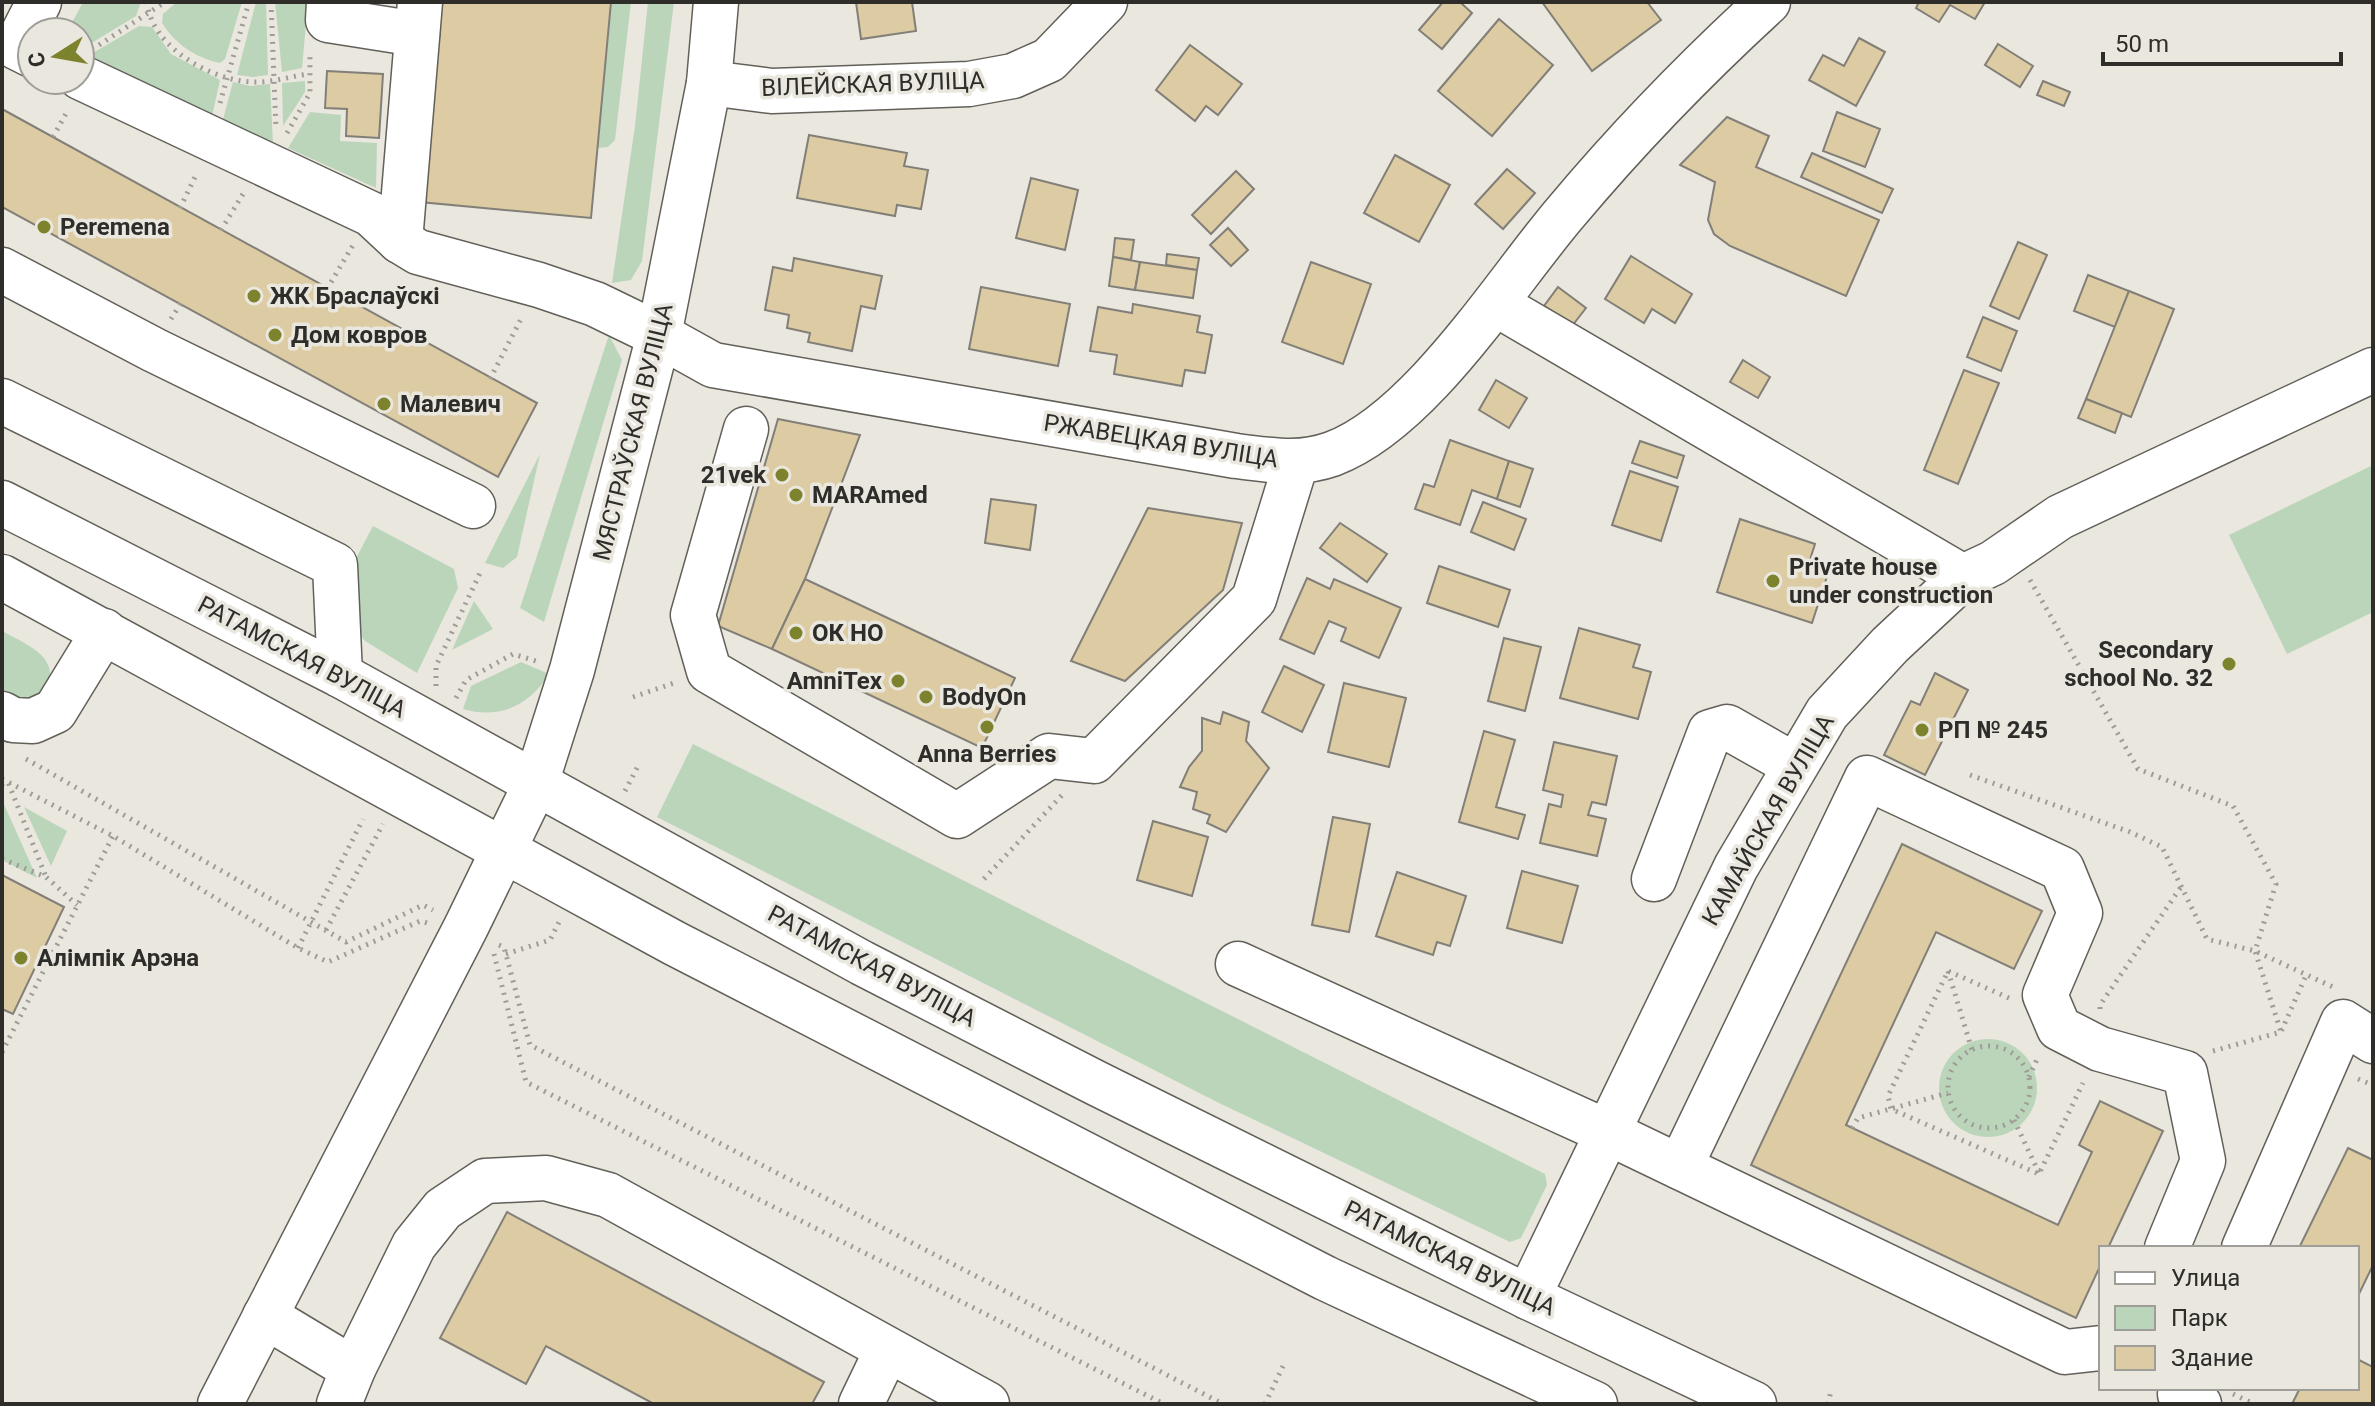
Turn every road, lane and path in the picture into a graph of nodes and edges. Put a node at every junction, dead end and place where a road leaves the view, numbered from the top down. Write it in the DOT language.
graph roads {
  1 [pos="147,2"];
  2 [pos="165,2"];
  3 [pos="249,2"];
  4 [pos="271,2"];
  5 [pos="329,2"];
  6 [pos="716,2"];
  7 [pos="1105,2"];
  8 [pos="1768,2"];
  9 [pos="148,13"];
  10 [pos="418,18"];
  11 [pos="311,43"];
  12 [pos="96,56"];
  13 [pos="310,57"];
  14 [pos="324,58"];
  15 [pos="96,69"];
  16 [pos="309,74"];
  17 [pos="227,78"];
  18 [pos="274,80"];
  19 [pos="709,83"];
  20 [pos="217,115"];
  21 [pos="277,136"];
  22 [pos="284,139"];
  23 [pos="386,227"];
  24 [pos="2,270"];
  25 [pos="539,285"];
  26 [pos="327,289"];
  27 [pos="1496,304"];
  28 [pos="659,335"];
  29 [pos="2373,370"];
  30 [pos="490,379"];
  31 [pos="2,401"];
  32 [pos="746,429"];
  33 [pos="1296,463"];
  34 [pos="2,503"];
  35 [pos="473,506"];
  36 [pos="480,573"];
  37 [pos="2027,576"];
  38 [pos="2,577"];
  39 [pos="1963,577"];
  40 [pos="104,631"];
  41 [pos="572,670"];
  42 [pos="340,675"];
  43 [pos="436,697"];
  44 [pos="452,705"];
  45 [pos="9,734"];
  46 [pos="1094,761"];
  47 [pos="1794,765"];
  48 [pos="638,766"];
  49 [pos="1970,775"];
  50 [pos="4,782"];
  51 [pos="536,783"];
  52 [pos="620,802"];
  53 [pos="363,819"];
  54 [pos="381,827"];
  55 [pos="113,836"];
  56 [pos="502,850"];
  57 [pos="2,859"];
  58 [pos="46,877"];
  59 [pos="984,879"];
  60 [pos="1654,879"];
  61 [pos="2181,887"];
  62 [pos="77,905"];
  63 [pos="311,922"];
  64 [pos="466,927"];
  65 [pos="556,929"];
  66 [pos="326,930"];
  67 [pos="298,948"];
  68 [pos="2255,951"];
  69 [pos="506,954"];
  70 [pos="1238,964"];
  71 [pos="1948,971"];
  72 [pos="2307,973"];
  73 [pos="2045,995"];
  74 [pos="2358,1031"];
  75 [pos="2281,1032"];
  76 [pos="2100,1049"];
  77 [pos="1972,1050"];
  78 [pos="2,1052"];
  79 [pos="2185,1073"];
  80 [pos="1948,1093"];
  81 [pos="1891,1109"];
  82 [pos="2014,1120"];
  83 [pos="1852,1128"];
  84 [pos="1607,1132"];
  85 [pos="1680,1167"];
  86 [pos="2039,1174"];
  87 [pos="2168,1246"];
  88 [pos="2245,1246"];
  89 [pos="1528,1297"];
  90 [pos="265,1316"];
  91 [pos="2099,1348"];
  92 [pos="887,1350"];
  93 [pos="1285,1362"];
  94 [pos="346,1386"];
  95 [pos="2182,1390"];
  96 [pos="1831,1391"];
  97 [pos="220,1404"];
  98 [pos="861,1404"];
  99 [pos="987,1404"];
  100 [pos="1164,1404"];
  101 [pos="1223,1404"];
  102 [pos="1265,1404"];
  103 [pos="1595,1404"];
  104 [pos="1754,1404"];
  105 [pos="1828,1404"];
  106 [pos="2199,1404"];
  1 -- 9 [label="path"];
  2 -- 9 [label="path"];
  3 -- 17 [label="path"];
  4 -- 18 [label="path"];
  5 -- 10 [label="main road"];
  6 -- 19 [label="main road, МЯСТРАЎСКАЯ ВУЛІЦА"];
  7 -- 19 [label="main road, ВІЛЕЙСКАЯ ВУЛІЦА"];
  8 -- 27 [label="main road, РЖАВЕЦКАЯ ВУЛІЦА"];
  9 -- 12 [label="path"];
  9 -- 17 [label="path"];
  10 -- 23 [label="main road"];
  11 -- 13 [label="path"];
  13 -- 14 [label="path"];
  13 -- 16 [label="path"];
  15 -- 23 [label="main road, РЖАВЕЦКАЯ ВУЛІЦА"];
  16 -- 18 [label="path"];
  16 -- 22 [label="path"];
  17 -- 18 [label="path"];
  17 -- 20 [label="path"];
  18 -- 21 [label="path"];
  19 -- 28 [label="main road, МЯСТРАЎСКАЯ ВУЛІЦА"];
  23 -- 25 [label="main road, РЖАВЕЦКАЯ ВУЛІЦА"];
  23 -- 26 [label="path"];
  24 -- 35 [label="main road"];
  25 -- 28 [label="main road, РЖАВЕЦКАЯ ВУЛІЦА"];
  25 -- 30 [label="path"];
  27 -- 33 [label="main road, РЖАВЕЦКАЯ ВУЛІЦА"];
  27 -- 39 [label="main road"];
  28 -- 33 [label="main road, РЖАВЕЦКАЯ ВУЛІЦА"];
  28 -- 41 [label="main road, МЯСТРАЎСКАЯ ВУЛІЦА"];
  29 -- 39 [label="main road, КАМАЙСКАЯ ВУЛІЦА"];
  31 -- 42 [label="main road"];
  32 -- 46 [label="main road"];
  33 -- 46 [label="main road"];
  34 -- 42 [label="main road, РАТАМСКАЯ ВУЛІЦА"];
  36 -- 43 [label="path"];
  37 -- 68 [label="path"];
  38 -- 40 [label="main road"];
  39 -- 47 [label="main road, КАМАЙСКАЯ ВУЛІЦА"];
  40 -- 45 [label="main road"];
  40 -- 56 [label="main road"];
  41 -- 44 [label="path"];
  41 -- 51 [label="main road, МЯСТРАЎСКАЯ ВУЛІЦА"];
  42 -- 51 [label="main road, РАТАМСКАЯ ВУЛІЦА"];
  45 -- 63 [label="path"];
  46 -- 59 [label="path"];
  47 -- 60 [label="main road"];
  47 -- 84 [label="main road, КАМАЙСКАЯ ВУЛІЦА"];
  48 -- 52 [label="path"];
  49 -- 61 [label="path"];
  50 -- 55 [label="path"];
  50 -- 58 [label="path"];
  51 -- 56 [label="main road, МЯСТРАЎСКАЯ ВУЛІЦА"];
  51 -- 89 [label="main road, РАТАМСКАЯ ВУЛІЦА"];
  53 -- 63 [label="path"];
  54 -- 66 [label="path"];
  55 -- 62 [label="path"];
  55 -- 67 [label="path"];
  56 -- 64 [label="main road, МЯСТРАЎСКАЯ ВУЛІЦА"];
  56 -- 103 [label="main road"];
  57 -- 58 [label="path"];
  58 -- 62 [label="path"];
  61 -- 68 [label="path"];
  61 -- 76 [label="path"];
  62 -- 78 [label="path"];
  63 -- 66 [label="path"];
  63 -- 67 [label="path"];
  64 -- 66 [label="path"];
  64 -- 67 [label="path"];
  64 -- 69 [label="path"];
  64 -- 90 [label="main road, МЯСТРАЎСКАЯ ВУЛІЦА"];
  64 -- 100 [label="path"];
  65 -- 69 [label="path"];
  68 -- 72 [label="path"];
  68 -- 75 [label="path"];
  69 -- 101 [label="path"];
  70 -- 84 [label="main road"];
  71 -- 73 [label="path"];
  71 -- 77 [label="path"];
  71 -- 81 [label="path"];
  72 -- 74 [label="path"];
  72 -- 75 [label="path"];
  73 -- 76 [label="main road"];
  73 -- 85 [label="main road"];
  74 -- 88 [label="main road"];
  75 -- 79 [label="path"];
  76 -- 79 [label="main road"];
  76 -- 86 [label="path"];
  77 -- 80 [label="path"];
  77 -- 82 [label="path"];
  79 -- 87 [label="main road"];
  80 -- 81 [label="path"];
  80 -- 82 [label="path"];
  81 -- 83 [label="path"];
  81 -- 86 [label="path"];
  82 -- 86 [label="path"];
  84 -- 85 [label="main road"];
  84 -- 89 [label="main road, КАМАЙСКАЯ ВУЛІЦА"];
  85 -- 91 [label="main road"];
  89 -- 104 [label="main road, РАТАМСКАЯ ВУЛІЦА"];
  90 -- 94 [label="main road"];
  90 -- 97 [label="main road, МЯСТРАЎСКАЯ ВУЛІЦА"];
  92 -- 94 [label="main road"];
  92 -- 98 [label="main road"];
  92 -- 99 [label="main road"];
  93 -- 102 [label="path"];
  95 -- 106 [label="main road"];
  96 -- 105 [label="path"];
}
